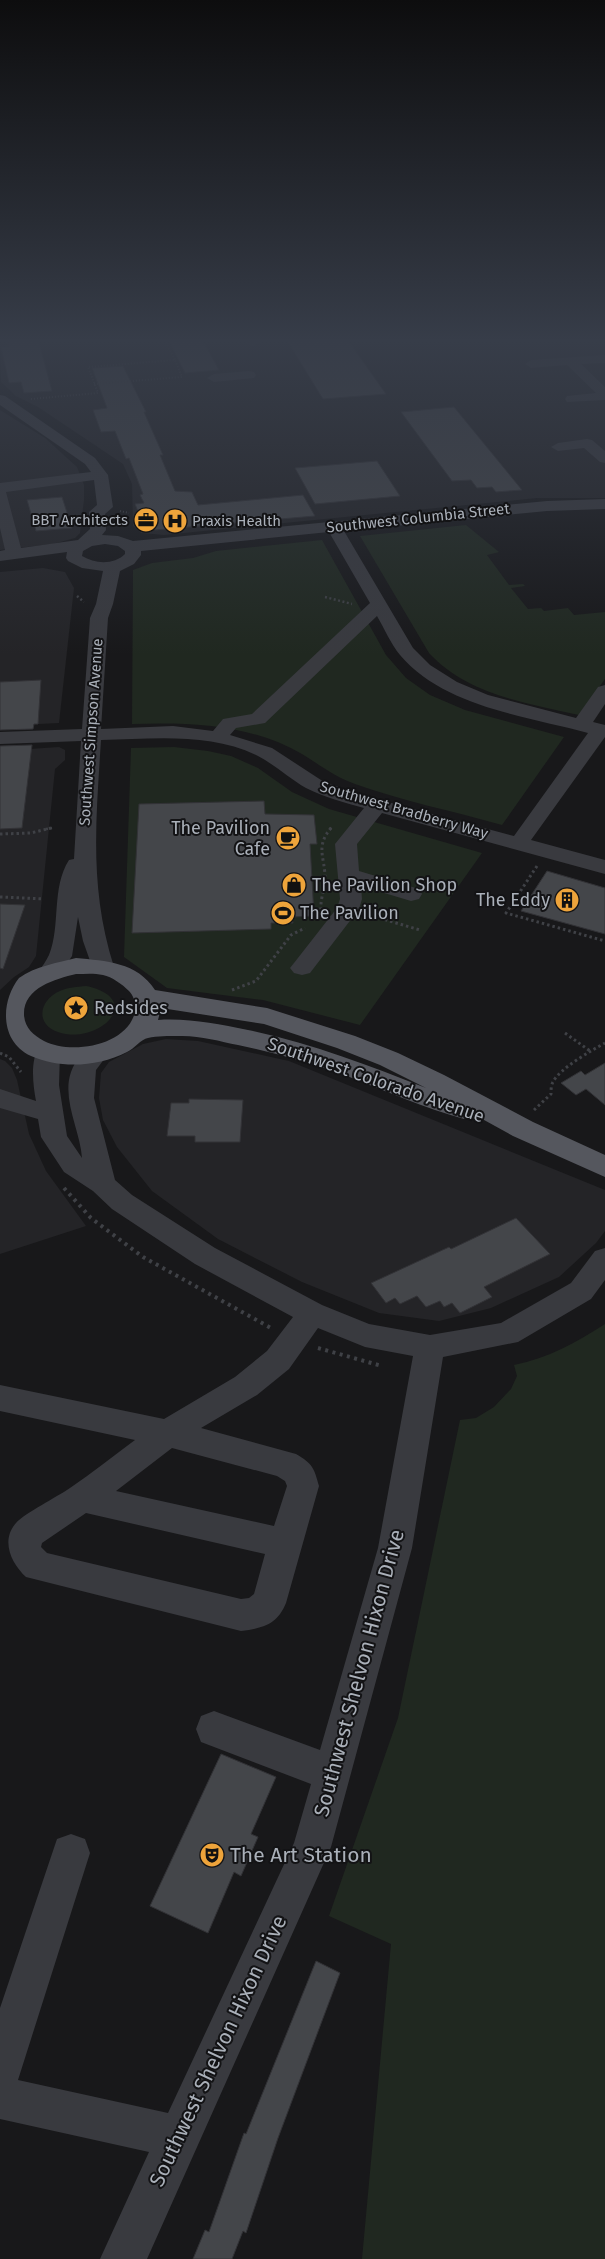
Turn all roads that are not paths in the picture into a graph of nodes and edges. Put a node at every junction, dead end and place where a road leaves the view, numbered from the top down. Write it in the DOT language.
graph roads {
  1 [pos="68,444"];
  2 [pos="577,444"];
  3 [pos="589,444"];
  4 [pos="558,447"];
  5 [pos="605,459"];
  6 [pos="101,475"];
  7 [pos="0,488"];
  8 [pos="0,494"];
  9 [pos="605,504"];
  10 [pos="334,526"];
  11 [pos="119,538"];
  12 [pos="82,553"];
  13 [pos="5,558"];
  14 [pos="379,604"];
  15 [pos="99,618"];
  16 [pos="605,691"];
  17 [pos="595,729"];
  18 [pos="91,736"];
  19 [pos="218,737"];
  20 [pos="0,738"];
  21 [pos="377,805"];
  22 [pos="519,843"];
  23 [pos="83,845"];
  24 [pos="605,867"];
  25 [pos="348,875"];
  26 [pos="411,894"];
  27 [pos="102,967"];
  28 [pos="302,968"];
  29 [pos="50,972"];
  30 [pos="147,997"];
  31 [pos="7,1003"];
  32 [pos="139,1030"];
  33 [pos="8,1034"];
  34 [pos="48,1053"];
  35 [pos="96,1054"];
  36 [pos="0,1098"];
  37 [pos="48,1112"];
  38 [pos="527,1122"];
  39 [pos="605,1167"];
  40 [pos="103,1184"];
  41 [pos="605,1260"];
  42 [pos="312,1313"];
  43 [pos="430,1348"];
  44 [pos="0,1398"];
  45 [pos="167,1433"];
  46 [pos="82,1498"];
  47 [pos="285,1543"];
  48 [pos="214,1729"];
  49 [pos="332,1773"];
  50 [pos="71,1853"];
  51 [pos="0,2072"];
  52 [pos="0,2097"];
  53 [pos="178,2137"];
  54 [pos="123,2259"];
  1 -- 6 [label="street"];
  2 -- 4 [label="street"];
  3 -- 5 [label="street"];
  6 -- 7 [label="street"];
  6 -- 11 [label="street, Southwest Simpson Avenue"];
  8 -- 13 [label="street"];
  9 -- 10 [label="street, Southwest Columbia Street"];
  10 -- 11 [label="street, Southwest Columbia Street"];
  10 -- 14 [label="street"];
  11 -- 12 [label="street"];
  11 -- 12 [label="street"];
  11 -- 12 [label="street, Southwest Simpson Avenue"];
  11 -- 15 [label="street, Southwest Simpson Avenue"];
  12 -- 13 [label="street"];
  12 -- 15 [label="street, Southwest Simpson Avenue"];
  14 -- 17 [label="street"];
  14 -- 19 [label="street"];
  15 -- 18 [label="street, Southwest Simpson Avenue"];
  16 -- 17 [label="street"];
  17 -- 22 [label="street"];
  18 -- 19 [label="street, Southwest Bradberry Way"];
  18 -- 20 [label="street, Southwest Bradberry Way"];
  18 -- 23 [label="street, Southwest Simpson Avenue"];
  19 -- 21 [label="street, Southwest Bradberry Way"];
  21 -- 22 [label="street, Southwest Bradberry Way"];
  21 -- 25 [label="street"];
  22 -- 24 [label="street, Southwest Bradberry Way"];
  23 -- 27 [label="street, Southwest Simpson Avenue"];
  23 -- 29 [label="street, Southwest Simpson Avenue"];
  25 -- 26 [label="street"];
  25 -- 28 [label="street"];
  27 -- 29 [label="main road"];
  27 -- 30 [label="main road"];
  29 -- 31 [label="main road"];
  30 -- 32 [label="main road"];
  30 -- 38 [label="main road, Southwest Colorado Avenue"];
  31 -- 33 [label="main road"];
  32 -- 35 [label="main road"];
  32 -- 38 [label="main road, Southwest Colorado Avenue"];
  33 -- 34 [label="main road"];
  34 -- 35 [label="main road"];
  34 -- 37 [label="street"];
  35 -- 40 [label="street"];
  36 -- 37 [label="street"];
  37 -- 40 [label="street"];
  38 -- 39 [label="main road, Southwest Colorado Avenue"];
  40 -- 42 [label="street"];
  41 -- 43 [label="street"];
  42 -- 43 [label="street"];
  42 -- 45 [label="street"];
  43 -- 49 [label="street, Southwest Shelvon Hixon Drive"];
  44 -- 45 [label="street"];
  45 -- 46 [label="street"];
  45 -- 47 [label="street"];
  46 -- 47 [label="street"];
  46 -- 47 [label="street"];
  48 -- 49 [label="street"];
  49 -- 53 [label="street, Southwest Shelvon Hixon Drive"];
  50 -- 51 [label="street"];
  52 -- 53 [label="street"];
  53 -- 54 [label="street, Southwest Shelvon Hixon Drive"];
}
